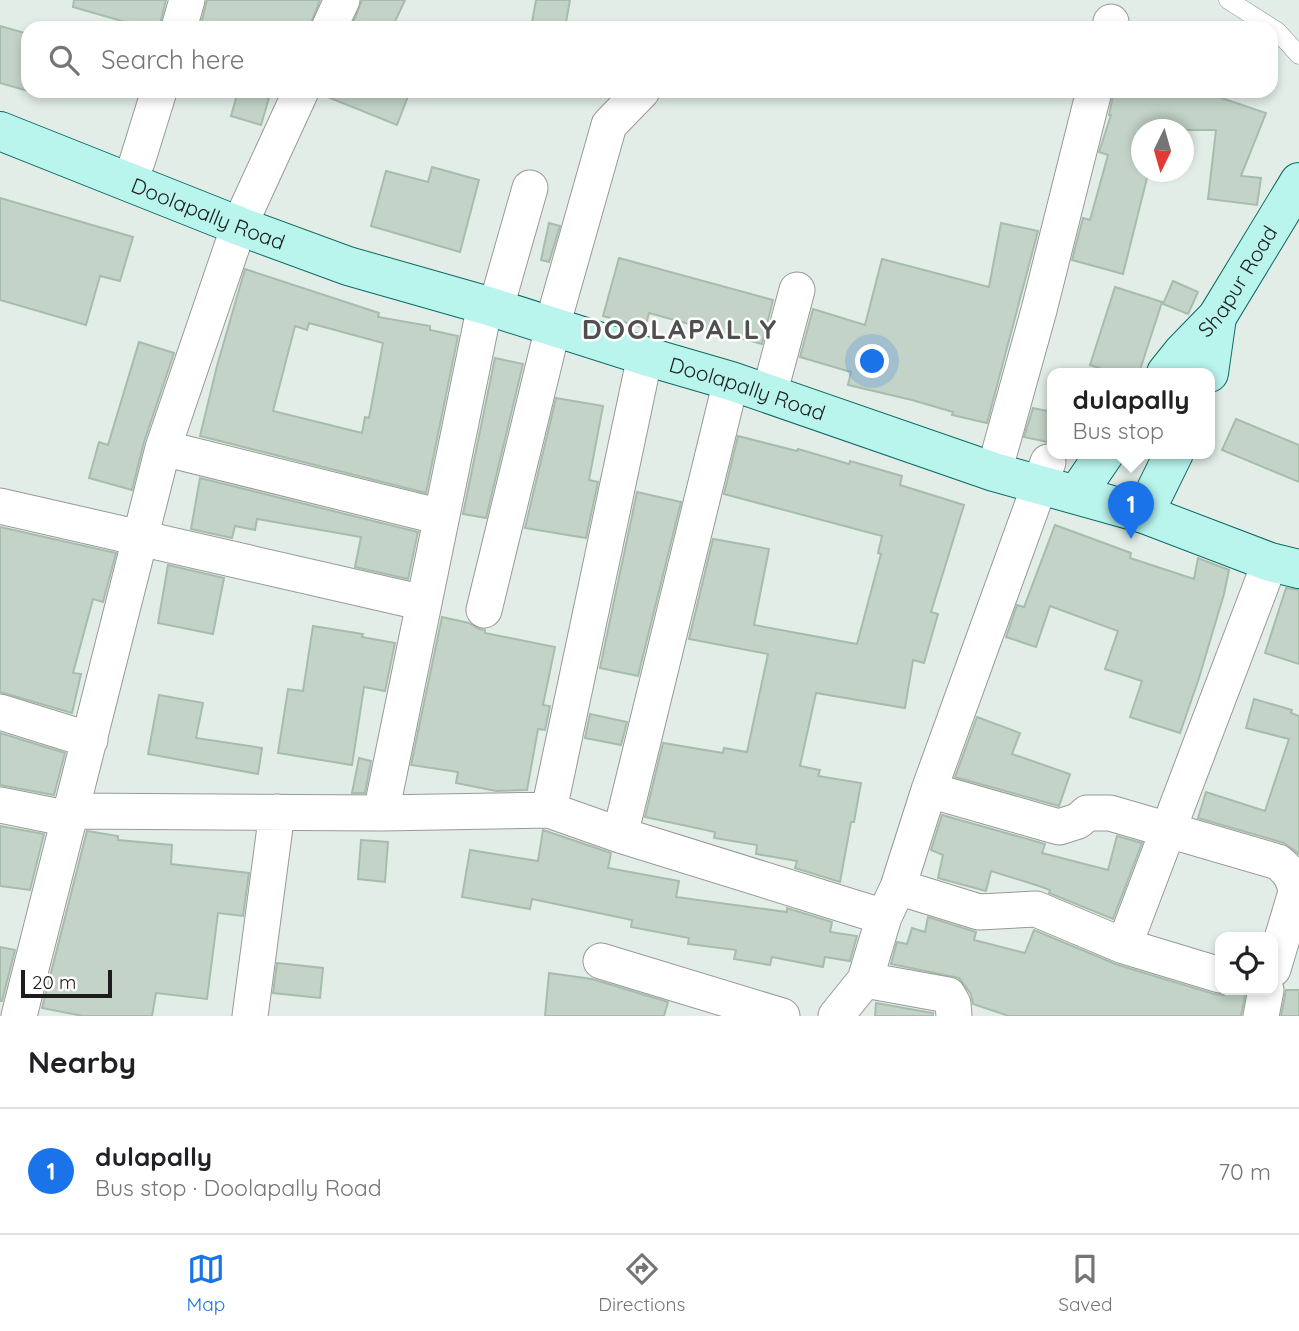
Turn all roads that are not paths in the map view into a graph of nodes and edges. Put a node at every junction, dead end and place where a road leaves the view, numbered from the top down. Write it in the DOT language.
graph roads {
  1 [pos="187,0"];
  2 [pos="342,0"];
  3 [pos="1228,0"];
  4 [pos="181,21"];
  5 [pos="333,21"];
  6 [pos="1261,21"];
  7 [pos="1278,32"];
  8 [pos="1299,55"];
  9 [pos="157,98"];
  10 [pos="298,98"];
  11 [pos="635,98"];
  12 [pos="1092,98"];
  13 [pos="0,106"];
  14 [pos="0,131"];
  15 [pos="137,162"];
  16 [pos="1299,182"];
  17 [pos="530,188"];
  18 [pos="244,217"];
  19 [pos="797,290"];
  20 [pos="493,299"];
  21 [pos="1217,317"];
  22 [pos="554,319"];
  23 [pos="645,356"];
  24 [pos="1170,368"];
  25 [pos="1210,368"];
  26 [pos="774,380"];
  27 [pos="732,381"];
  28 [pos="163,448"];
  29 [pos="1171,459"];
  30 [pos="997,460"];
  31 [pos="1044,473"];
  32 [pos="1090,474"];
  33 [pos="1148,505"];
  34 [pos="0,506"];
  35 [pos="441,517"];
  36 [pos="141,538"];
  37 [pos="1289,558"];
  38 [pos="424,603"];
  39 [pos="484,610"];
  40 [pos="0,712"];
  41 [pos="90,740"];
  42 [pos="929,790"];
  43 [pos="0,805"];
  44 [pos="549,810"];
  45 [pos="277,813"];
  46 [pos="381,813"];
  47 [pos="71,815"];
  48 [pos="1170,830"];
  49 [pos="620,835"];
  50 [pos="891,902"];
  51 [pos="1124,946"];
  52 [pos="1278,952"];
  53 [pos="601,961"];
  54 [pos="1215,973"];
  55 [pos="865,980"];
  56 [pos="1265,995"];
  57 [pos="19,1016"];
  58 [pos="250,1016"];
  59 [pos="782,1016"];
  60 [pos="836,1016"];
  61 [pos="954,1016"];
  62 [pos="1261,1016"];
  1 -- 4 [label="street"];
  2 -- 5 [label="street"];
  3 -- 6 [label="lane"];
  7 -- 8 [label="lane"];
  9 -- 15 [label="street"];
  10 -- 18 [label="street"];
  11 -- 22 [label="street"];
  12 -- 30 [label="street"];
  13 -- 15 [label="main road, Doolapally Road"];
  14 -- 18 [label="main road, Doolapally Road"];
  15 -- 18 [label="main road, Doolapally Road"];
  16 -- 21 [label="main road, Shapur Road"];
  17 -- 20 [label="street"];
  18 -- 20 [label="main road, Doolapally Road"];
  18 -- 28 [label="street"];
  19 -- 26 [label="street"];
  20 -- 22 [label="main road, Doolapally Road"];
  20 -- 35 [label="street"];
  21 -- 24 [label="main road, Shapur Road"];
  21 -- 25 [label="main road"];
  22 -- 23 [label="main road, Doolapally Road"];
  22 -- 26 [label="main road, Doolapally Road"];
  22 -- 39 [label="street"];
  23 -- 27 [label="main road, Doolapally Road"];
  23 -- 44 [label="street"];
  26 -- 30 [label="main road, Doolapally Road"];
  27 -- 30 [label="main road, Doolapally Road"];
  27 -- 49 [label="street"];
  28 -- 35 [label="street"];
  28 -- 36 [label="street"];
  29 -- 33 [label="main road"];
  30 -- 31 [label="main road, Doolapally Road"];
  31 -- 32 [label="main road, Doolapally Road"];
  31 -- 42 [label="street"];
  32 -- 33 [label="main road, Doolapally Road"];
  33 -- 37 [label="main road, Doolapally Road"];
  34 -- 36 [label="street"];
  35 -- 38 [label="street"];
  36 -- 38 [label="street"];
  36 -- 41 [label="street"];
  37 -- 48 [label="street"];
  38 -- 46 [label="street"];
  40 -- 41 [label="street"];
  41 -- 47 [label="street"];
  42 -- 48 [label="street"];
  42 -- 50 [label="street"];
  43 -- 47 [label="street"];
  44 -- 46 [label="street"];
  44 -- 49 [label="street"];
  45 -- 46 [label="street"];
  45 -- 47 [label="street"];
  45 -- 58 [label="street"];
  47 -- 57 [label="street"];
  48 -- 51 [label="street"];
  48 -- 52 [label="street"];
  49 -- 50 [label="street"];
  50 -- 51 [label="street"];
  50 -- 55 [label="street"];
  51 -- 54 [label="street"];
  53 -- 59 [label="street"];
  55 -- 60 [label="street"];
  55 -- 61 [label="street"];
  56 -- 62 [label="street"];
}
